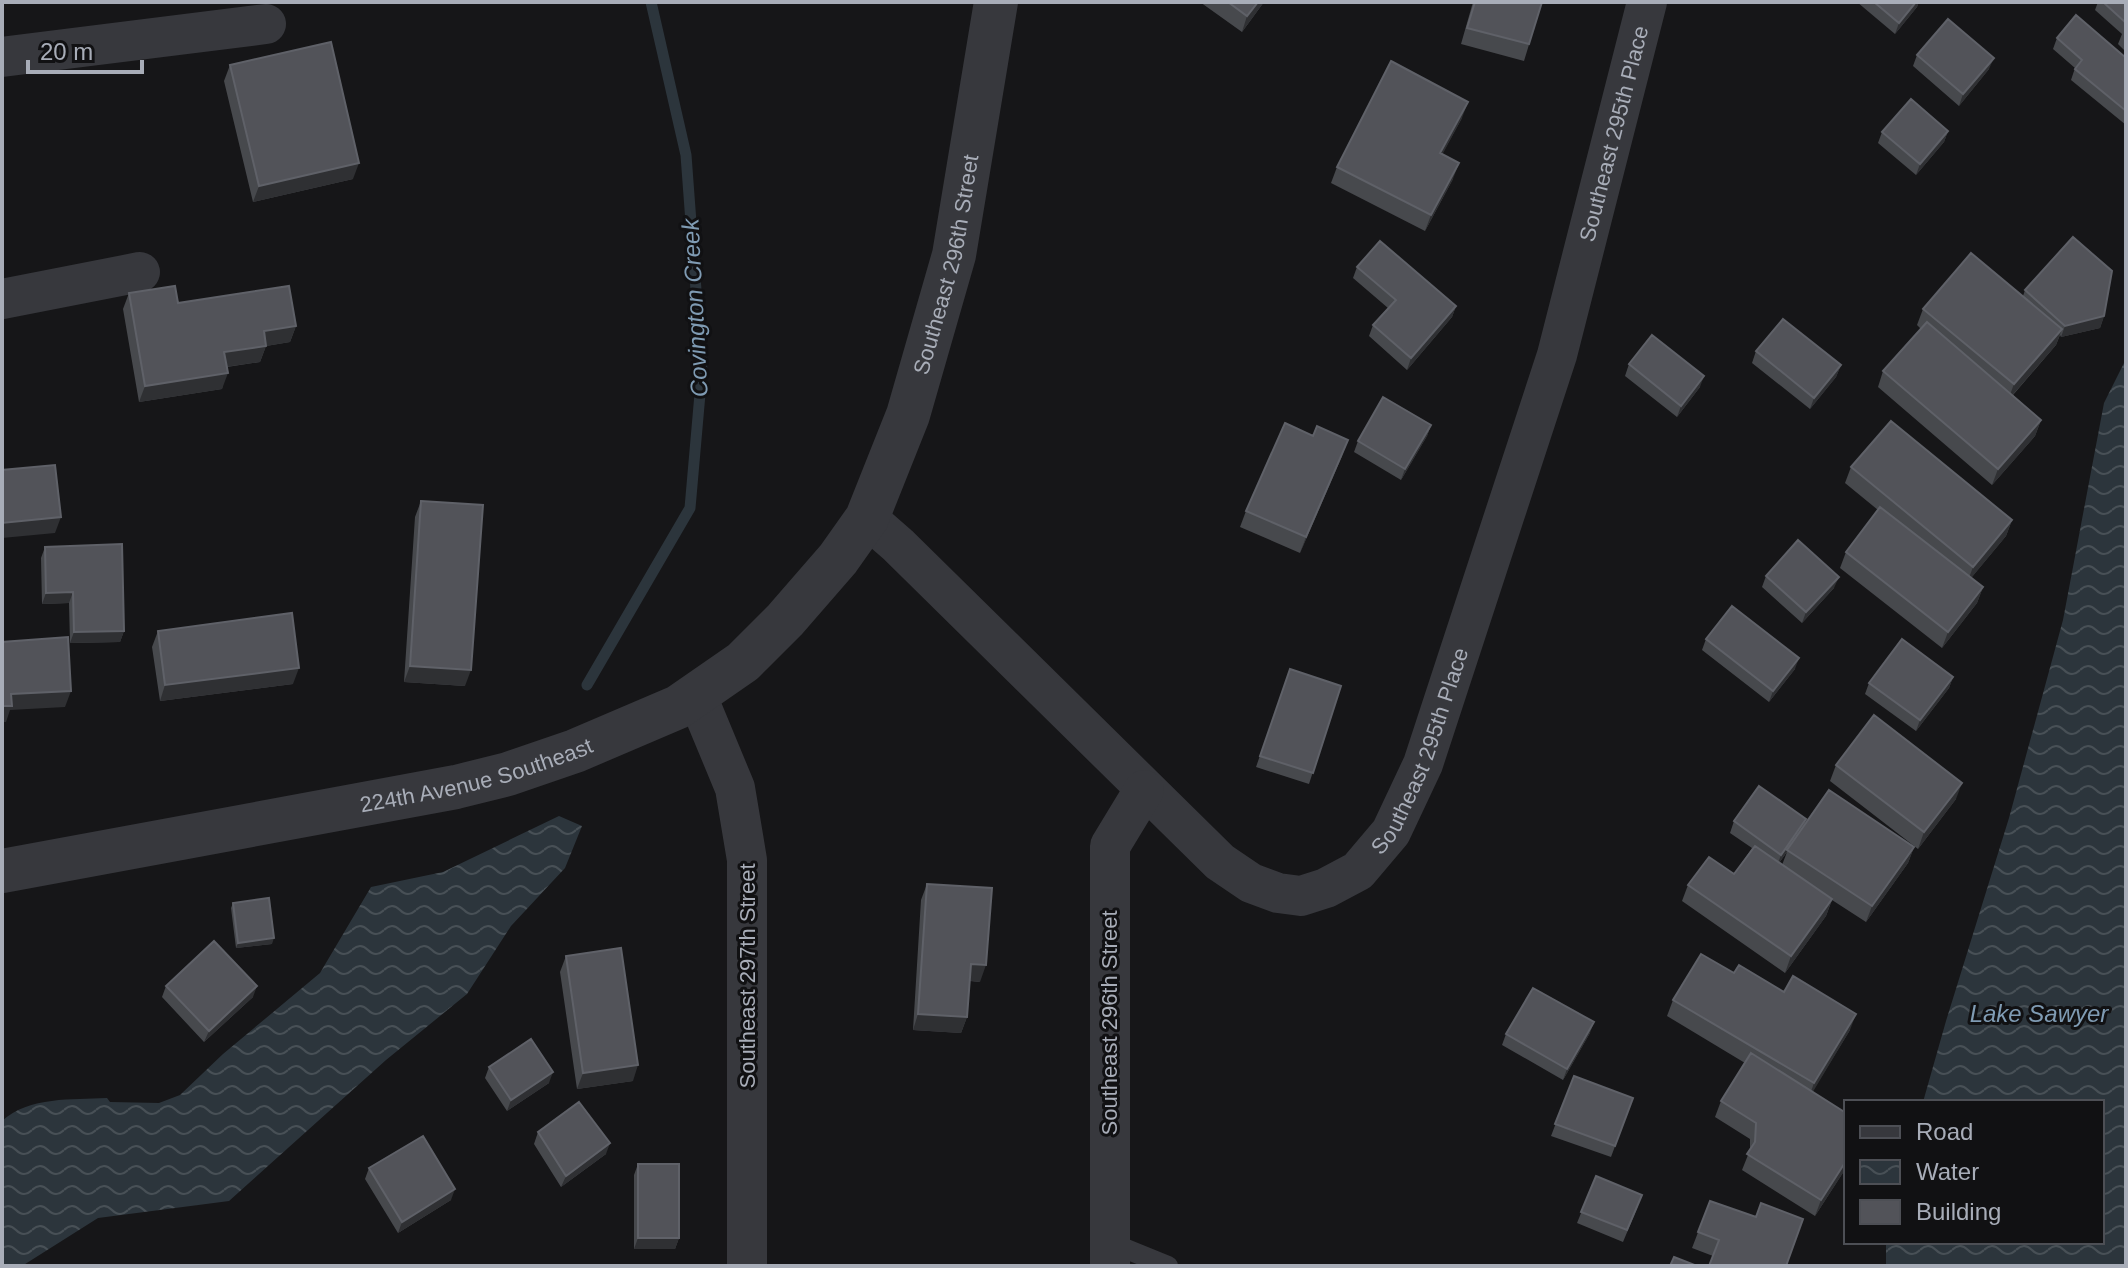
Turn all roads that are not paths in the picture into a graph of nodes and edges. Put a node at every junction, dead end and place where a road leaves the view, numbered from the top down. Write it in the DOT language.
graph roads {
  1 [pos="996,2"];
  2 [pos="1647,2"];
  3 [pos="266,24"];
  4 [pos="2,57"];
  5 [pos="140,272"];
  6 [pos="2,299"];
  7 [pos="867,518"];
  8 [pos="696,694"];
  9 [pos="1144,790"];
  10 [pos="2,871"];
  11 [pos="1110,1254"];
  12 [pos="747,1266"];
  13 [pos="1168,1266"];
  1 -- 7 [label="street, Southeast 296th Street"];
  2 -- 9 [label="street, Southeast 295th Place"];
  3 -- 4 [label="street"];
  5 -- 6 [label="street"];
  7 -- 8 [label="street, 224th Avenue Southeast"];
  7 -- 9 [label="street, Southeast 295th Place"];
  8 -- 10 [label="street, 224th Avenue Southeast"];
  8 -- 12 [label="street, Southeast 297th Street"];
  9 -- 11 [label="street, Southeast 296th Street"];
  11 -- 13 [label="lane"];
}
